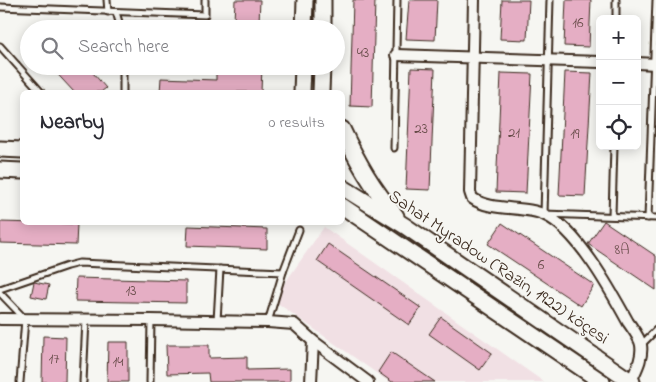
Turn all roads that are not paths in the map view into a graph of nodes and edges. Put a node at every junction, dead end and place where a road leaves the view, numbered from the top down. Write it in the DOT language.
graph roads {
  1 [pos="107,0"];
  2 [pos="205,0"];
  3 [pos="305,0"];
  4 [pos="323,0"];
  5 [pos="397,0"];
  6 [pos="474,0"];
  7 [pos="550,0"];
  8 [pos="616,0"];
  9 [pos="656,0"];
  10 [pos="0,7"];
  11 [pos="108,12"];
  12 [pos="116,12"];
  13 [pos="616,15"];
  14 [pos="118,20"];
  15 [pos="304,20"];
  16 [pos="322,20"];
  17 [pos="0,46"];
  18 [pos="396,55"];
  19 [pos="472,58"];
  20 [pos="548,60"];
  21 [pos="596,62"];
  22 [pos="641,63"];
  23 [pos="655,64"];
  24 [pos="20,68"];
  25 [pos="26,75"];
  26 [pos="123,75"];
  27 [pos="303,75"];
  28 [pos="39,90"];
  29 [pos="123,90"];
  30 [pos="302,90"];
  31 [pos="345,136"];
  32 [pos="394,148"];
  33 [pos="0,149"];
  34 [pos="20,150"];
  35 [pos="614,150"];
  36 [pos="0,170"];
  37 [pos="20,171"];
  38 [pos="345,189"];
  39 [pos="345,208"];
  40 [pos="544,214"];
  41 [pos="612,215"];
  42 [pos="648,218"];
  43 [pos="656,218"];
  44 [pos="405,226"];
  45 [pos="298,230"];
  46 [pos="220,269"];
  47 [pos="283,272"];
  48 [pos="0,291"];
  49 [pos="0,319"];
  50 [pos="25,319"];
  51 [pos="86,319"];
  52 [pos="151,320"];
  53 [pos="217,321"];
  54 [pos="268,322"];
  55 [pos="656,330"];
  56 [pos="312,341"];
  57 [pos="641,344"];
  58 [pos="20,382"];
  59 [pos="83,382"];
  60 [pos="150,382"];
  61 [pos="311,382"];
  62 [pos="368,382"];
  63 [pos="602,382"];
  64 [pos="631,382"];
  1 -- 11 [label="lane"];
  2 -- 12 [label="lane"];
  3 -- 15 [label="main road"];
  4 -- 16 [label="main road"];
  5 -- 18 [label="lane"];
  6 -- 19 [label="street"];
  7 -- 20 [label="lane"];
  8 -- 13 [label="lane"];
  9 -- 23 [label="lane"];
  10 -- 11 [label="lane"];
  11 -- 12 [label="lane"];
  12 -- 14 [label="lane"];
  17 -- 24 [label="lane"];
  18 -- 19 [label="street"];
  18 -- 32 [label="lane"];
  19 -- 20 [label="street"];
  19 -- 40 [label="street"];
  20 -- 21 [label="street"];
  20 -- 40 [label="lane"];
  22 -- 23 [label="street"];
  23 -- 42 [label="lane"];
  25 -- 28 [label="lane"];
  26 -- 29 [label="lane"];
  27 -- 30 [label="main road"];
  31 -- 44 [label="main road"];
  33 -- 34 [label="main road"];
  35 -- 41 [label="lane"];
  36 -- 37 [label="main road"];
  38 -- 44 [label="main road, Sahat Myradow (Razin, 1922) köçesi"];
  39 -- 63 [label="main road, Sahat Myradow (Razin, 1922) köçesi"];
  40 -- 41 [label="lane"];
  40 -- 57 [label="street"];
  41 -- 42 [label="lane"];
  42 -- 43 [label="lane"];
  44 -- 64 [label="main road, Sahat Myradow (Razin, 1922) köçesi"];
  45 -- 47 [label="lane"];
  46 -- 47 [label="lane"];
  46 -- 48 [label="lane"];
  46 -- 53 [label="lane"];
  47 -- 54 [label="lane"];
  48 -- 50 [label="lane"];
  49 -- 50 [label="street"];
  50 -- 51 [label="street"];
  50 -- 58 [label="lane"];
  51 -- 52 [label="street"];
  51 -- 59 [label="lane"];
  52 -- 53 [label="street"];
  52 -- 60 [label="lane"];
  53 -- 54 [label="street"];
  54 -- 56 [label="street"];
  55 -- 57 [label="lane"];
  56 -- 61 [label="street"];
  56 -- 62 [label="street"];
  57 -- 64 [label="street"];
}
